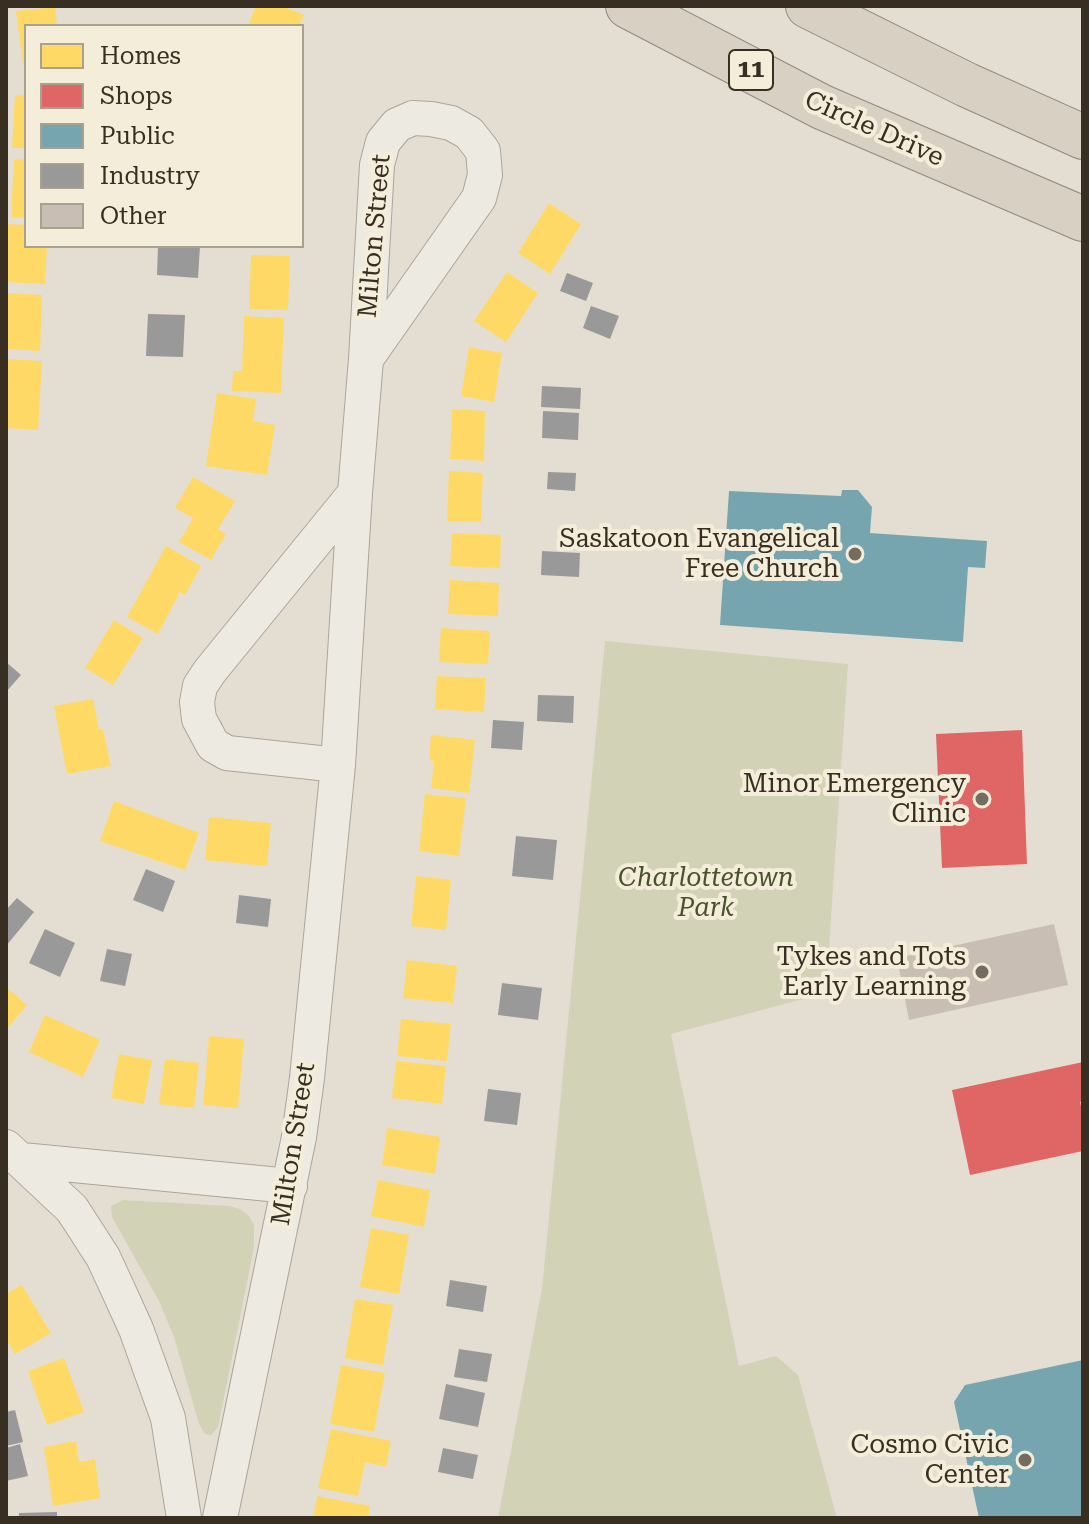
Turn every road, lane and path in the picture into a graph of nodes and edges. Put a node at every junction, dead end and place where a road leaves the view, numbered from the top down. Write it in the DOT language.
graph roads {
  1 [pos="628,6"];
  2 [pos="808,6"];
  3 [pos="967,85"];
  4 [pos="876,132"];
  5 [pos="1083,137"];
  6 [pos="1083,154"];
  7 [pos="1083,219"];
  8 [pos="1083,248"];
  9 [pos="366,359"];
  10 [pos="355,493"];
  11 [pos="338,765"];
  12 [pos="14,1154"];
  13 [pos="290,1186"];
  14 [pos="184,1518"];
  15 [pos="220,1518"];
  1 -- 4 [label="highway, Circle Drive / 11"];
  2 -- 3 [label="highway"];
  3 -- 5 [label="highway"];
  3 -- 6 [label="highway"];
  4 -- 7 [label="highway, Circle Drive / 11"];
  4 -- 8 [label="highway"];
  9 -- 9 [label="street, Milton Street"];
  9 -- 10 [label="street, Milton Street"];
  10 -- 11 [label="street, Milton Street"];
  10 -- 11 [label="street"];
  11 -- 13 [label="street, Milton Street"];
  12 -- 13 [label="street"];
  12 -- 14 [label="street"];
  13 -- 15 [label="street, Milton Street"];
}
